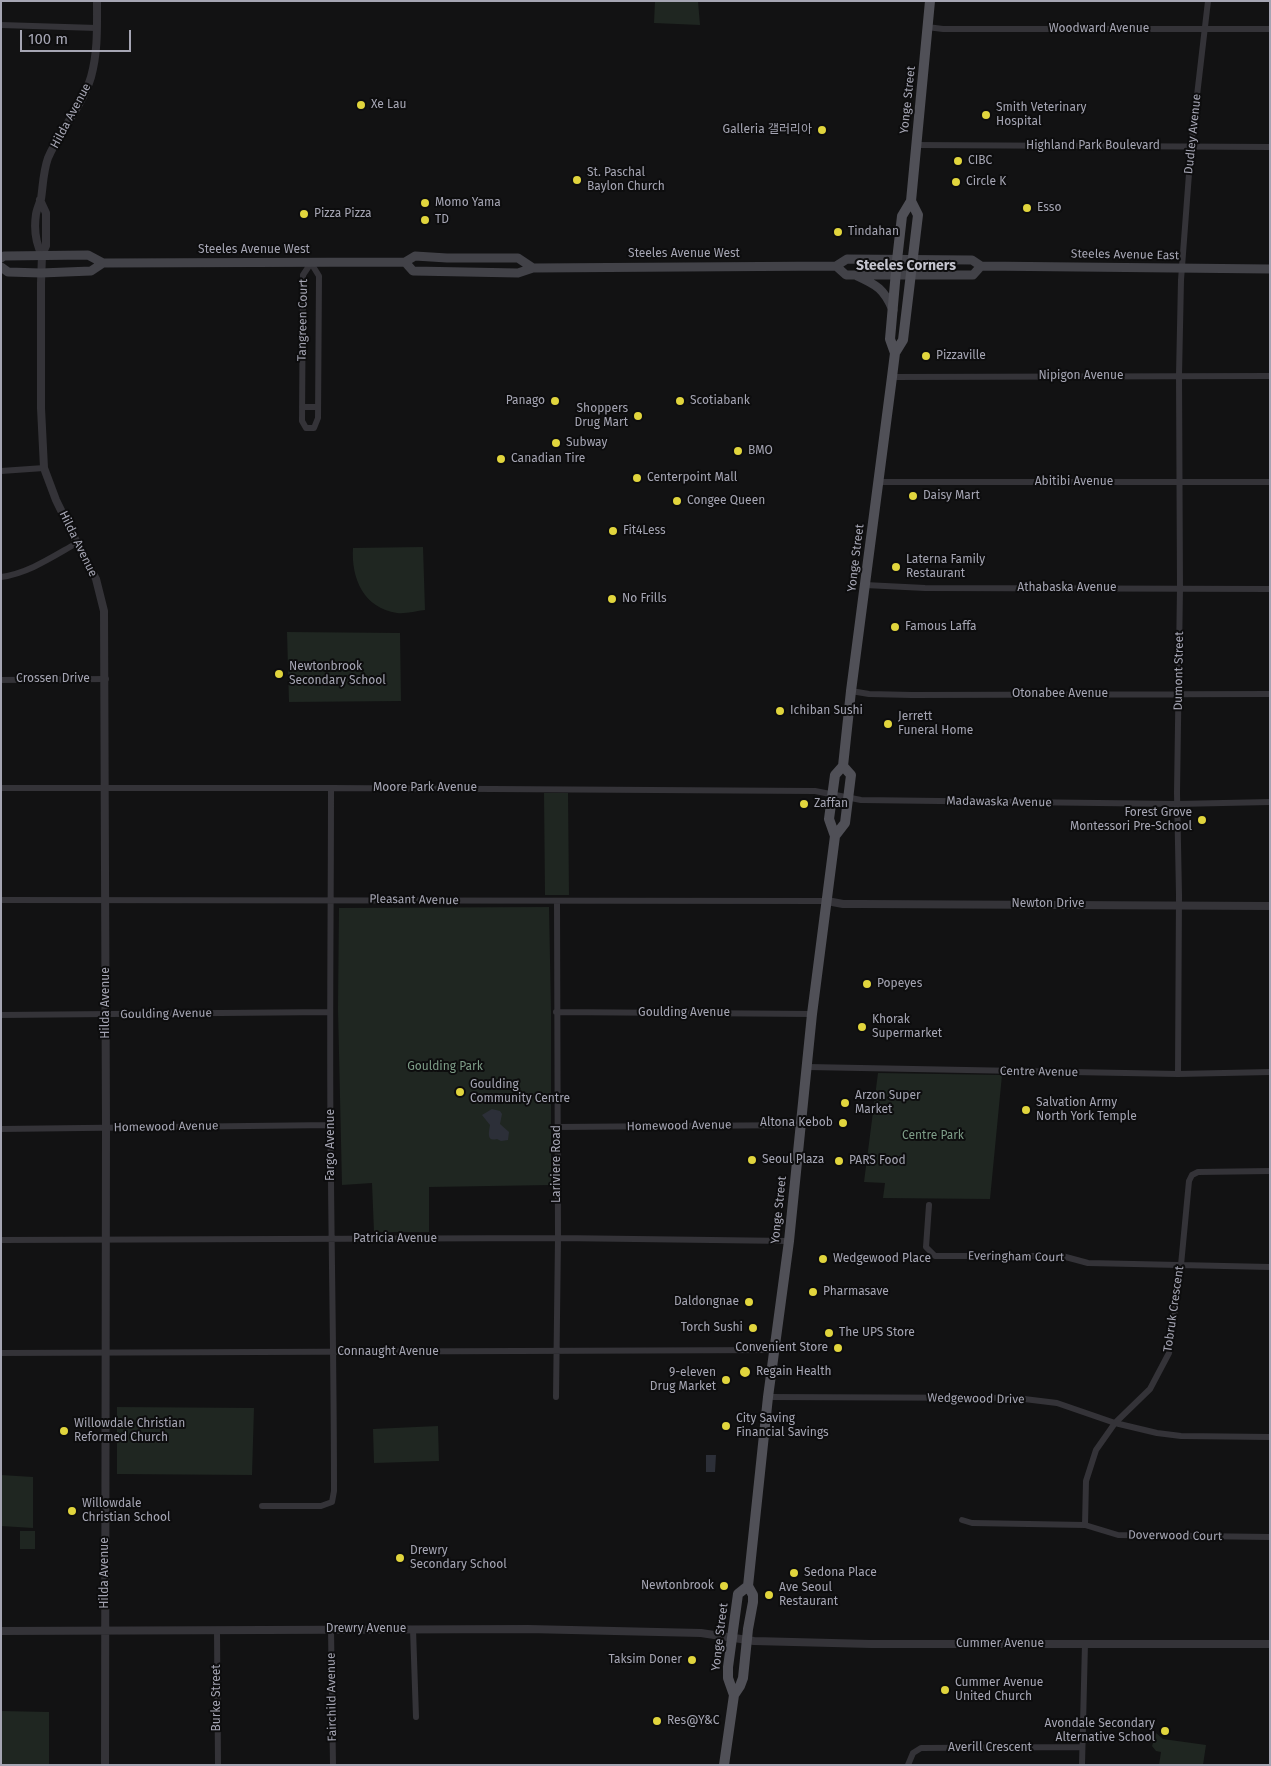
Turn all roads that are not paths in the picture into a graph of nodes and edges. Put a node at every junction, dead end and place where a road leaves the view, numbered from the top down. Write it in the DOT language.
graph roads {
  1 [pos="97,1"];
  2 [pos="930,1"];
  3 [pos="1208,1"];
  4 [pos="1,25"];
  5 [pos="97,28"];
  6 [pos="928,28"];
  7 [pos="1204,29"];
  8 [pos="1270,29"];
  9 [pos="916,145"];
  10 [pos="1191,146"];
  11 [pos="1270,147"];
  12 [pos="911,201"];
  13 [pos="42,255"];
  14 [pos="1,258"];
  15 [pos="456,258"];
  16 [pos="897,260"];
  17 [pos="912,260"];
  18 [pos="405,262"];
  19 [pos="103,263"];
  20 [pos="311,263"];
  21 [pos="836,266"];
  22 [pos="980,266"];
  23 [pos="1,267"];
  24 [pos="532,268"];
  25 [pos="1182,268"];
  26 [pos="1270,269"];
  27 [pos="457,272"];
  28 [pos="41,273"];
  29 [pos="896,274"];
  30 [pos="911,274"];
  31 [pos="854,275"];
  32 [pos="893,310"];
  33 [pos="895,353"];
  34 [pos="1179,375"];
  35 [pos="1270,376"];
  36 [pos="892,377"];
  37 [pos="302,407"];
  38 [pos="318,407"];
  39 [pos="44,468"];
  40 [pos="1,470"];
  41 [pos="879,482"];
  42 [pos="1180,482"];
  43 [pos="1270,482"];
  44 [pos="77,543"];
  45 [pos="1,577"];
  46 [pos="865,585"];
  47 [pos="1180,588"];
  48 [pos="1270,588"];
  49 [pos="106,679"];
  50 [pos="1,680"];
  51 [pos="851,691"];
  52 [pos="1179,693"];
  53 [pos="1270,694"];
  54 [pos="843,766"];
  55 [pos="1,788"];
  56 [pos="104,788"];
  57 [pos="331,788"];
  58 [pos="832,795"];
  59 [pos="848,798"];
  60 [pos="1270,802"];
  61 [pos="1177,804"];
  62 [pos="835,836"];
  63 [pos="1,900"];
  64 [pos="106,900"];
  65 [pos="331,900"];
  66 [pos="827,901"];
  67 [pos="557,902"];
  68 [pos="1179,905"];
  69 [pos="1270,906"];
  70 [pos="330,1012"];
  71 [pos="556,1012"];
  72 [pos="812,1014"];
  73 [pos="1,1015"];
  74 [pos="106,1015"];
  75 [pos="808,1067"];
  76 [pos="1270,1072"];
  77 [pos="1178,1074"];
  78 [pos="331,1125"];
  79 [pos="801,1125"];
  80 [pos="557,1127"];
  81 [pos="106,1128"];
  82 [pos="1,1129"];
  83 [pos="1270,1172"];
  84 [pos="929,1205"];
  85 [pos="332,1238"];
  86 [pos="558,1238"];
  87 [pos="105,1239"];
  88 [pos="1,1240"];
  89 [pos="789,1241"];
  90 [pos="1181,1265"];
  91 [pos="1270,1267"];
  92 [pos="775,1350"];
  93 [pos="334,1352"];
  94 [pos="557,1352"];
  95 [pos="1,1353"];
  96 [pos="105,1353"];
  97 [pos="556,1397"];
  98 [pos="768,1397"];
  99 [pos="1115,1423"];
  100 [pos="1270,1437"];
  101 [pos="262,1506"];
  102 [pos="962,1520"];
  103 [pos="1084,1525"];
  104 [pos="1270,1537"];
  105 [pos="748,1586"];
  106 [pos="331,1629"];
  107 [pos="413,1629"];
  108 [pos="105,1630"];
  109 [pos="1,1631"];
  110 [pos="217,1631"];
  111 [pos="731,1638"];
  112 [pos="747,1640"];
  113 [pos="1085,1643"];
  114 [pos="1270,1644"];
  115 [pos="734,1695"];
  116 [pos="416,1717"];
  117 [pos="1082,1748"];
  118 [pos="105,1765"];
  119 [pos="218,1765"];
  120 [pos="334,1765"];
  121 [pos="724,1765"];
  122 [pos="908,1765"];
  123 [pos="1082,1765"];
  1 -- 5 [label="street, Hilda Avenue"];
  2 -- 6 [label="main road, Yonge Street"];
  3 -- 7 [label="street, Dudley Avenue"];
  4 -- 5 [label="street"];
  5 -- 13 [label="street, Hilda Avenue"];
  6 -- 7 [label="street, Woodward Avenue"];
  6 -- 9 [label="main road, Yonge Street"];
  7 -- 8 [label="street, Woodward Avenue"];
  7 -- 10 [label="street, Dudley Avenue"];
  9 -- 10 [label="street, Highland Park Boulevard"];
  9 -- 12 [label="main road, Yonge Street"];
  10 -- 11 [label="street, Highland Park Boulevard"];
  10 -- 25 [label="street, Dudley Avenue"];
  12 -- 16 [label="main road, Yonge Street"];
  12 -- 17 [label="main road, Yonge Street"];
  13 -- 14 [label="main road, Steeles Avenue West"];
  13 -- 19 [label="main road, Steeles Avenue West"];
  13 -- 28 [label="street, Hilda Avenue"];
  15 -- 18 [label="main road, Steeles Avenue West"];
  15 -- 24 [label="main road, Steeles Avenue West"];
  15 -- 27 [label="main road"];
  16 -- 17 [label="main road, Steeles Avenue West"];
  16 -- 21 [label="main road, Steeles Avenue West"];
  16 -- 29 [label="main road, Yonge Street"];
  17 -- 22 [label="main road, Steeles Avenue East"];
  17 -- 30 [label="main road, Yonge Street"];
  18 -- 20 [label="main road, Steeles Avenue West"];
  18 -- 27 [label="main road, Steeles Avenue West"];
  19 -- 20 [label="main road, Steeles Avenue West"];
  19 -- 28 [label="main road, Steeles Avenue West"];
  20 -- 37 [label="street, Tangreen Court"];
  20 -- 38 [label="street, Tangreen Court"];
  21 -- 24 [label="main road, Steeles Avenue West"];
  21 -- 31 [label="main road, Steeles Avenue West"];
  22 -- 25 [label="main road, Steeles Avenue East"];
  22 -- 30 [label="main road, Steeles Avenue East"];
  23 -- 28 [label="main road, Steeles Avenue West"];
  24 -- 27 [label="main road, Steeles Avenue West"];
  25 -- 26 [label="main road, Steeles Avenue East"];
  25 -- 34 [label="street, Dumont Street"];
  28 -- 39 [label="street, Hilda Avenue"];
  29 -- 30 [label="main road, Steeles Avenue West"];
  29 -- 31 [label="main road, Steeles Avenue West"];
  29 -- 32 [label="main road, Yonge Street"];
  30 -- 33 [label="main road, Yonge Street"];
  31 -- 32 [label="main road"];
  32 -- 33 [label="main road, Yonge Street"];
  33 -- 36 [label="main road, Yonge Street"];
  34 -- 35 [label="street, Nipigon Avenue"];
  34 -- 36 [label="street, Nipigon Avenue"];
  34 -- 42 [label="street, Dumont Street"];
  36 -- 41 [label="main road, Yonge Street"];
  37 -- 38 [label="street"];
  37 -- 38 [label="street, Tangreen Court"];
  39 -- 40 [label="street"];
  39 -- 44 [label="street, Hilda Avenue"];
  41 -- 42 [label="street, Abitibi Avenue"];
  41 -- 46 [label="main road, Yonge Street"];
  42 -- 43 [label="street, Abitibi Avenue"];
  42 -- 47 [label="street, Dumont Street"];
  44 -- 45 [label="street"];
  44 -- 49 [label="street, Hilda Avenue"];
  46 -- 47 [label="street, Athabaska Avenue"];
  46 -- 51 [label="main road, Yonge Street"];
  47 -- 48 [label="street, Athabaska Avenue"];
  47 -- 52 [label="street, Dumont Street"];
  49 -- 50 [label="street, Crossen Drive"];
  49 -- 56 [label="street, Hilda Avenue"];
  51 -- 52 [label="street, Otonabee Avenue"];
  51 -- 54 [label="main road, Yonge Street"];
  52 -- 53 [label="street, Otonabee Avenue"];
  52 -- 61 [label="street, Dumont Street"];
  54 -- 58 [label="main road, Yonge Street"];
  54 -- 59 [label="main road, Yonge Street"];
  55 -- 56 [label="street, Moore Park Avenue"];
  56 -- 57 [label="street, Moore Park Avenue"];
  56 -- 64 [label="street, Hilda Avenue"];
  57 -- 58 [label="street, Moore Park Avenue"];
  57 -- 65 [label="street, Fargo Avenue"];
  58 -- 59 [label="street, Moore Park Avenue"];
  58 -- 62 [label="main road, Yonge Street"];
  59 -- 61 [label="street, Madawaska Avenue"];
  59 -- 62 [label="main road, Yonge Street"];
  60 -- 61 [label="street, Madawaska Avenue"];
  61 -- 68 [label="street, Dumont Street"];
  62 -- 66 [label="main road, Yonge Street"];
  63 -- 64 [label="street, Pleasant Avenue"];
  64 -- 65 [label="street, Pleasant Avenue"];
  64 -- 74 [label="street, Hilda Avenue"];
  65 -- 67 [label="street, Pleasant Avenue"];
  65 -- 70 [label="street, Fargo Avenue"];
  66 -- 67 [label="street, Pleasant Avenue"];
  66 -- 68 [label="street, Newton Drive"];
  66 -- 72 [label="main road, Yonge Street"];
  67 -- 71 [label="street, Lariviere Road"];
  68 -- 69 [label="street, Newton Drive"];
  68 -- 77 [label="street, Dumont Street"];
  70 -- 74 [label="street, Goulding Avenue"];
  70 -- 78 [label="street, Fargo Avenue"];
  71 -- 72 [label="street, Goulding Avenue"];
  71 -- 80 [label="street, Lariviere Road"];
  72 -- 75 [label="main road, Yonge Street"];
  73 -- 74 [label="street, Goulding Avenue"];
  74 -- 81 [label="street, Hilda Avenue"];
  75 -- 77 [label="street, Centre Avenue"];
  75 -- 79 [label="main road, Yonge Street"];
  76 -- 77 [label="street, Centre Avenue"];
  78 -- 81 [label="street, Homewood Avenue"];
  78 -- 85 [label="street, Fargo Avenue"];
  79 -- 80 [label="street, Homewood Avenue"];
  79 -- 89 [label="main road, Yonge Street"];
  80 -- 86 [label="street, Lariviere Road"];
  81 -- 82 [label="street, Homewood Avenue"];
  81 -- 87 [label="street, Hilda Avenue"];
  83 -- 90 [label="street, Tobruk Crescent"];
  84 -- 90 [label="street, Everingham Court"];
  85 -- 86 [label="street, Patricia Avenue"];
  85 -- 87 [label="street, Patricia Avenue"];
  85 -- 93 [label="street, Fargo Avenue"];
  86 -- 89 [label="street, Patricia Avenue"];
  86 -- 94 [label="street, Lariviere Road"];
  87 -- 88 [label="street, Patricia Avenue"];
  87 -- 96 [label="street, Hilda Avenue"];
  89 -- 92 [label="main road, Yonge Street"];
  90 -- 91 [label="street"];
  90 -- 99 [label="street, Tobruk Crescent"];
  92 -- 94 [label="street, Connaught Avenue"];
  92 -- 98 [label="main road, Yonge Street"];
  93 -- 94 [label="street, Connaught Avenue"];
  93 -- 96 [label="street, Connaught Avenue"];
  93 -- 101 [label="street, Fargo Avenue"];
  94 -- 97 [label="street, Lariviere Road"];
  95 -- 96 [label="street, Connaught Avenue"];
  96 -- 108 [label="street, Hilda Avenue"];
  98 -- 99 [label="street, Wedgewood Drive"];
  98 -- 105 [label="main road, Yonge Street"];
  99 -- 100 [label="street, Wedgewood Drive"];
  99 -- 103 [label="street, Tobruk Crescent"];
  102 -- 103 [label="street, Doverwood Court"];
  103 -- 104 [label="street, Doverwood Court"];
  105 -- 111 [label="main road, Yonge Street"];
  105 -- 112 [label="main road, Yonge Street"];
  106 -- 107 [label="street, Drewry Avenue"];
  106 -- 110 [label="street, Drewry Avenue"];
  106 -- 120 [label="street, Fairchild Avenue"];
  107 -- 111 [label="street, Drewry Avenue"];
  107 -- 116 [label="street"];
  108 -- 109 [label="street, Drewry Avenue"];
  108 -- 110 [label="street, Drewry Avenue"];
  108 -- 118 [label="street, Hilda Avenue"];
  110 -- 119 [label="street, Burke Street"];
  111 -- 112 [label="street, Cummer Avenue"];
  111 -- 115 [label="main road, Yonge Street"];
  112 -- 113 [label="street, Cummer Avenue"];
  112 -- 115 [label="main road, Yonge Street"];
  113 -- 114 [label="street, Cummer Avenue"];
  113 -- 117 [label="street"];
  115 -- 121 [label="main road, Yonge Street"];
  117 -- 122 [label="street, Averill Crescent"];
  117 -- 123 [label="street"];
}
